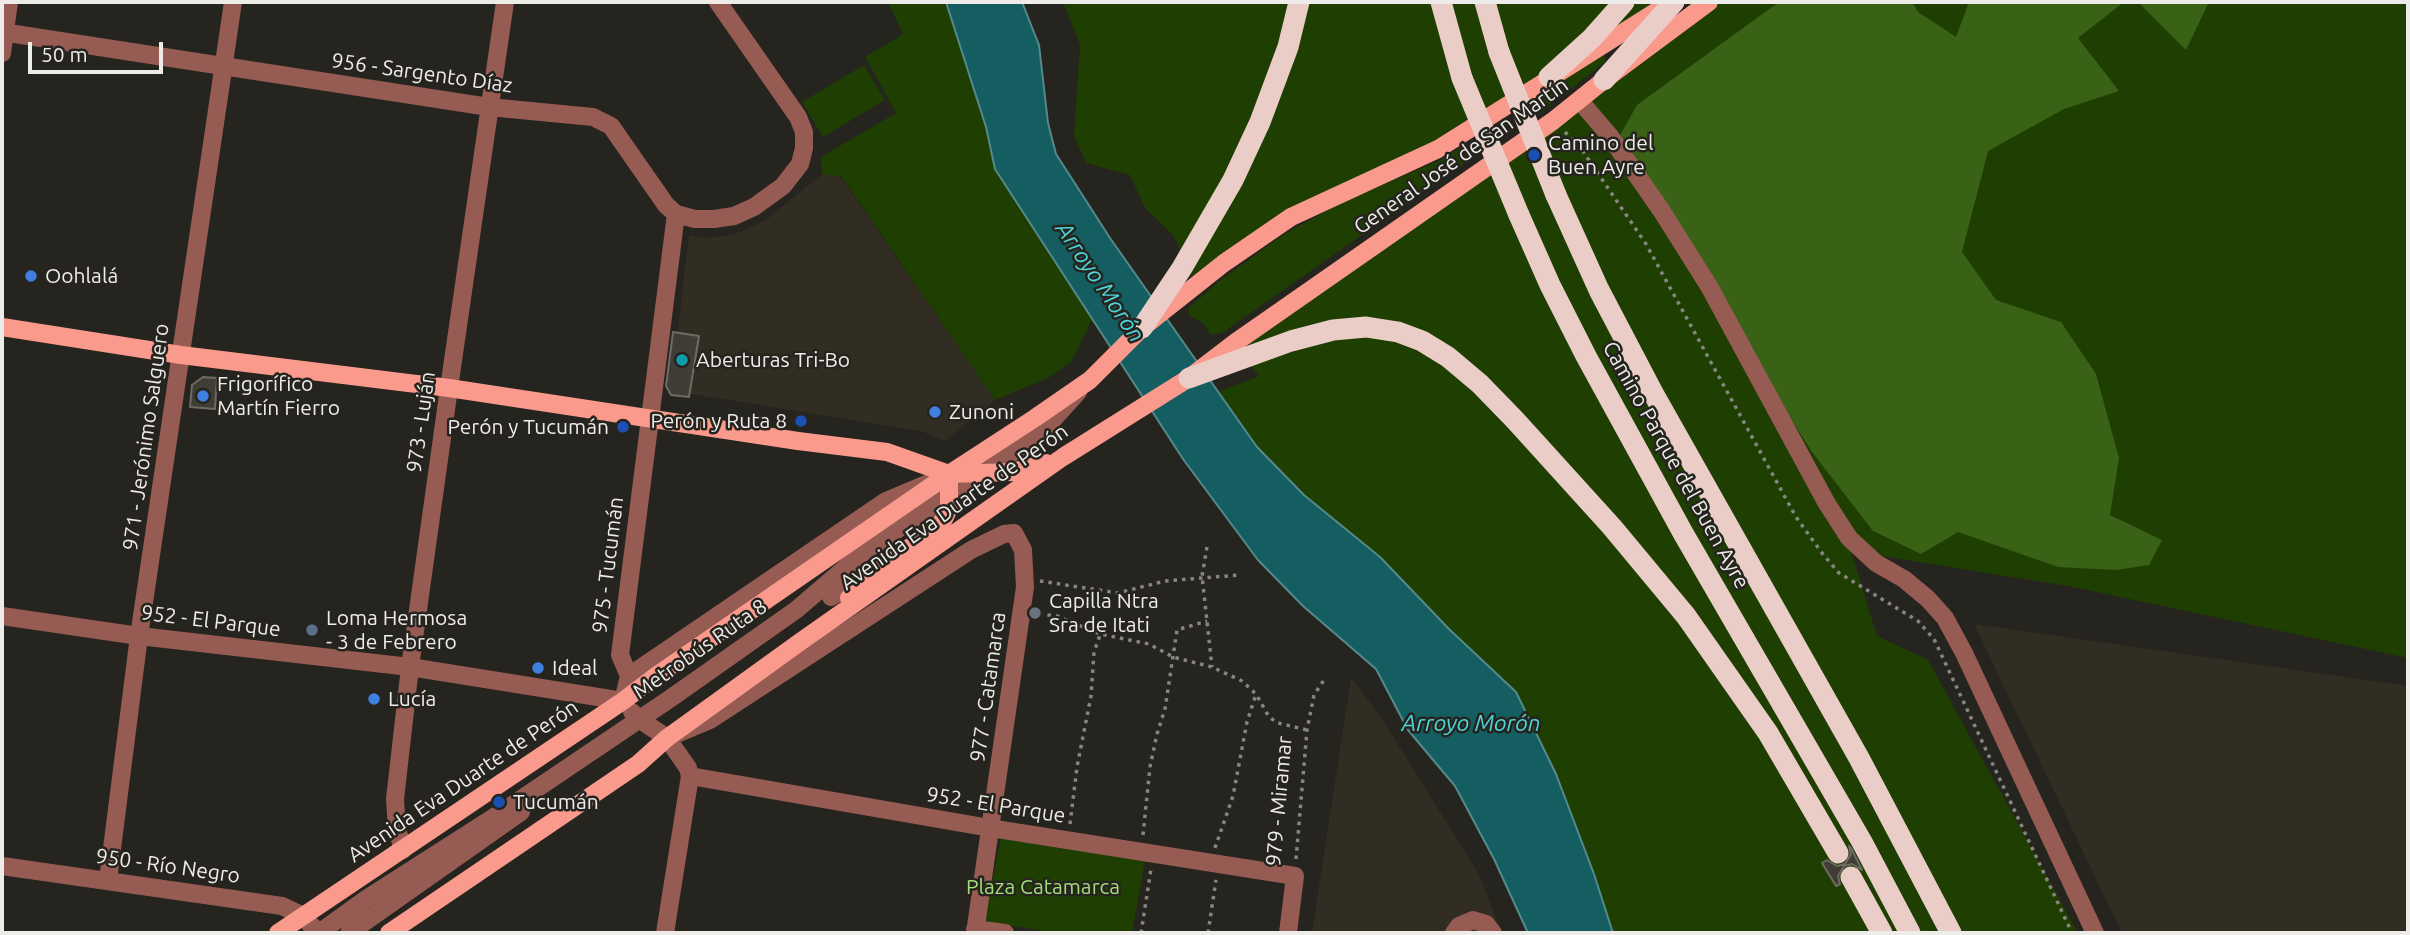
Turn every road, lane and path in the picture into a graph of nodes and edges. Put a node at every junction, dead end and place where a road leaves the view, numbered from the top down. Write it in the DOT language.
graph roads {
  1 [pos="9,2"];
  2 [pos="233,2"];
  3 [pos="505,2"];
  4 [pos="718,2"];
  5 [pos="1299,2"];
  6 [pos="1441,2"];
  7 [pos="1485,2"];
  8 [pos="1624,2"];
  9 [pos="1672,2"];
  10 [pos="1709,2"];
  11 [pos="3,32"];
  12 [pos="2,53"];
  13 [pos="224,67"];
  14 [pos="1549,77"];
  15 [pos="1604,80"];
  16 [pos="1580,101"];
  17 [pos="489,107"];
  18 [pos="676,214"];
  19 [pos="1197,284"];
  20 [pos="2,327"];
  21 [pos="1142,328"];
  22 [pos="1240,350"];
  23 [pos="181,355"];
  24 [pos="1189,377"];
  25 [pos="1090,380"];
  26 [pos="449,388"];
  27 [pos="649,418"];
  28 [pos="1063,457"];
  29 [pos="1013,472"];
  30 [pos="949,474"];
  31 [pos="981,474"];
  32 [pos="949,502"];
  33 [pos="1014,533"];
  34 [pos="1207,547"];
  35 [pos="873,573"];
  36 [pos="1239,575"];
  37 [pos="1202,576"];
  38 [pos="1025,587"];
  39 [pos="831,597"];
  40 [pos="1022,611"];
  41 [pos="2,617"];
  42 [pos="829,621"];
  43 [pos="1207,621"];
  44 [pos="1100,634"];
  45 [pos="139,636"];
  46 [pos="1173,657"];
  47 [pos="410,667"];
  48 [pos="1212,667"];
  49 [pos="629,676"];
  50 [pos="1326,677"];
  51 [pos="1256,694"];
  52 [pos="623,701"];
  53 [pos="644,722"];
  54 [pos="1307,730"];
  55 [pos="667,738"];
  56 [pos="690,776"];
  57 [pos="990,828"];
  58 [pos="1068,839"];
  59 [pos="403,850"];
  60 [pos="1148,852"];
  61 [pos="1838,853"];
  62 [pos="1214,864"];
  63 [pos="2,866"];
  64 [pos="1295,876"];
  65 [pos="1851,877"];
  66 [pos="108,880"];
  67 [pos="303,916"];
  68 [pos="975,931"];
  69 [pos="278,933"];
  70 [pos="319,933"];
  71 [pos="349,933"];
  72 [pos="389,933"];
  73 [pos="665,933"];
  74 [pos="1005,933"];
  75 [pos="1141,933"];
  76 [pos="1208,933"];
  77 [pos="1288,933"];
  78 [pos="1454,933"];
  79 [pos="1493,933"];
  80 [pos="1882,933"];
  81 [pos="1910,933"];
  82 [pos="1951,933"];
  83 [pos="2095,933"];
  1 -- 11 [label="street"];
  2 -- 13 [label="street, 971 - Jerónimo Salguero"];
  3 -- 17 [label="street, 973 - Luján"];
  4 -- 18 [label="street"];
  5 -- 21 [label="highway"];
  6 -- 81 [label="highway, Camino Parque del Buen Ayre, bridge"];
  7 -- 82 [label="highway, Camino Parque del Buen Ayre, bridge"];
  8 -- 14 [label="highway"];
  9 -- 14 [label="main road, General José de San Martín"];
  9 -- 15 [label="highway"];
  10 -- 15 [label="main road, General José de San Martín"];
  11 -- 12 [label="street"];
  11 -- 13 [label="street, 956 - Sargento Díaz"];
  13 -- 17 [label="street, 956 - Sargento Díaz"];
  13 -- 23 [label="street, 971 - Jerónimo Salguero"];
  14 -- 19 [label="main road, General José de San Martín"];
  15 -- 16 [label="main road, General José de San Martín"];
  16 -- 22 [label="main road, General José de San Martín"];
  16 -- 83 [label="street"];
  17 -- 18 [label="street, 956 - Sargento Díaz"];
  17 -- 26 [label="street, 973 - Luján"];
  18 -- 27 [label="street, 975 - Tucumán"];
  19 -- 21 [label="main road, Avenida Eva Duarte de Perón"];
  20 -- 23 [label="main road"];
  21 -- 25 [label="main road, Avenida Eva Duarte de Perón"];
  22 -- 24 [label="highway"];
  22 -- 61 [label="highway"];
  23 -- 26 [label="main road"];
  23 -- 45 [label="street, 971 - Jerónimo Salguero"];
  24 -- 28 [label="main road, Avenida Eva Duarte de Perón"];
  25 -- 30 [label="main road, Avenida Eva Duarte de Perón"];
  25 -- 31 [label="street, Metrobús Ruta 8"];
  26 -- 27 [label="main road"];
  26 -- 47 [label="street, 973 - Luján"];
  27 -- 30 [label="main road"];
  27 -- 49 [label="street, 975 - Tucumán"];
  28 -- 29 [label="main road"];
  28 -- 42 [label="main road, Avenida Eva Duarte de Perón"];
  29 -- 31 [label="main road"];
  29 -- 32 [label="street, Metrobús Ruta 8"];
  30 -- 31 [label="main road"];
  30 -- 32 [label="main road"];
  30 -- 49 [label="street, Avenida Eva Duarte de Perón"];
  30 -- 52 [label="main road, Avenida Eva Duarte de Perón"];
  31 -- 32 [label="street, Metrobús Ruta 8"];
  32 -- 35 [label="main road"];
  32 -- 39 [label="street, Metrobús Ruta 8"];
  32 -- 53 [label="street, Metrobús Ruta 8"];
  33 -- 38 [label="street, 977 - Catamarca"];
  33 -- 55 [label="street, Avenida Eva Duarte de Perón"];
  34 -- 37 [label="path"];
  35 -- 39 [label="street, Metrobús Ruta 8"];
  35 -- 42 [label="main road"];
  36 -- 37 [label="path"];
  37 -- 38 [label="path"];
  37 -- 43 [label="path"];
  38 -- 40 [label="street, 977 - Catamarca"];
  39 -- 53 [label="street, Metrobús Ruta 8"];
  40 -- 44 [label="path"];
  40 -- 57 [label="street, 977 - Catamarca"];
  41 -- 45 [label="street, 952 - El Parque"];
  42 -- 55 [label="main road, Avenida Eva Duarte de Perón"];
  43 -- 46 [label="path"];
  43 -- 48 [label="path"];
  44 -- 46 [label="path"];
  44 -- 58 [label="path"];
  45 -- 47 [label="street, 952 - El Parque"];
  45 -- 66 [label="street, 971 - Jerónimo Salguero"];
  46 -- 48 [label="path"];
  46 -- 60 [label="path"];
  47 -- 52 [label="street, 952 - El Parque"];
  47 -- 59 [label="street, 973 - Luján"];
  48 -- 51 [label="path"];
  49 -- 52 [label="street, 975 - Tucumán"];
  50 -- 54 [label="path, 979 - Miramar"];
  51 -- 54 [label="path"];
  51 -- 62 [label="path"];
  52 -- 53 [label="street"];
  52 -- 59 [label="main road, Avenida Eva Duarte de Perón"];
  53 -- 55 [label="street"];
  53 -- 70 [label="street, Metrobús Ruta 8"];
  53 -- 71 [label="street, Metrobús Ruta 8"];
  54 -- 64 [label="path, 979 - Miramar"];
  55 -- 56 [label="street"];
  55 -- 72 [label="main road, Avenida Eva Duarte de Perón"];
  56 -- 57 [label="street, 952 - El Parque"];
  56 -- 73 [label="street"];
  57 -- 58 [label="street, 952 - El Parque"];
  57 -- 68 [label="street, 977 - Catamarca"];
  58 -- 60 [label="street, 952 - El Parque"];
  59 -- 67 [label="main road, Avenida Eva Duarte de Perón"];
  60 -- 62 [label="street, 952 - El Parque"];
  60 -- 75 [label="path"];
  62 -- 64 [label="street, 952 - El Parque"];
  62 -- 76 [label="path"];
  63 -- 66 [label="street, 950 - Río Negro"];
  64 -- 77 [label="street, 979 - Miramar"];
  65 -- 80 [label="highway"];
  66 -- 67 [label="street, 950 - Río Negro"];
  67 -- 69 [label="main road, Avenida Eva Duarte de Perón"];
  67 -- 70 [label="street, 950 - Río Negro"];
  68 -- 74 [label="street"];
  78 -- 79 [label="street"];
}
